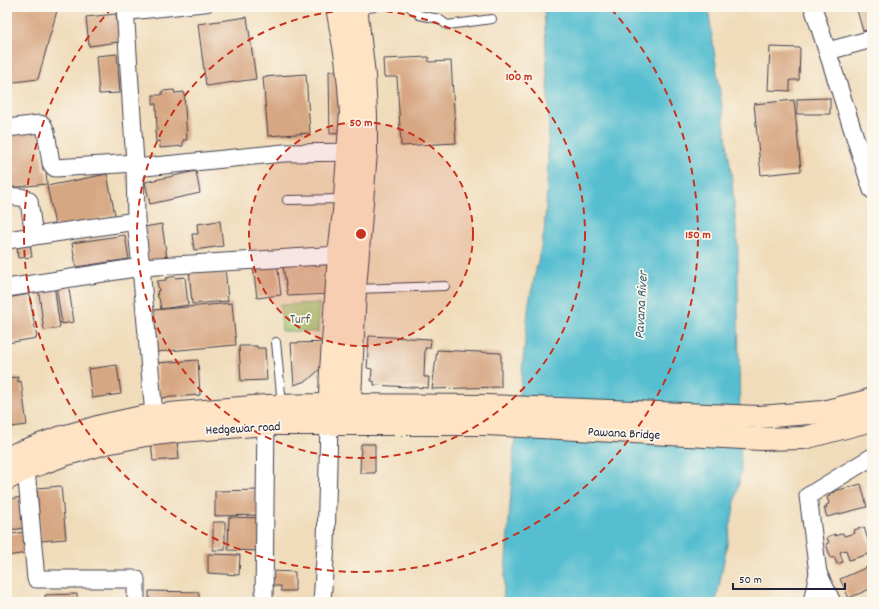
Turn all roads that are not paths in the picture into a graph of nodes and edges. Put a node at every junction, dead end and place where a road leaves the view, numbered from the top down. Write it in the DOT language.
graph roads {
  1 [pos="208,7"];
  2 [pos="410,7"];
  3 [pos="813,7"];
  4 [pos="356,8"];
  5 [pos="126,12"];
  6 [pos="492,19"];
  7 [pos="872,39"];
  8 [pos="828,52"];
  9 [pos="7,128"];
  10 [pos="357,152"];
  11 [pos="135,165"];
  12 [pos="872,190"];
  13 [pos="7,197"];
  14 [pos="345,198"];
  15 [pos="286,200"];
  16 [pos="136,221"];
  17 [pos="34,236"];
  18 [pos="7,240"];
  19 [pos="348,255"];
  20 [pos="141,267"];
  21 [pos="445,286"];
  22 [pos="7,288"];
  23 [pos="355,289"];
  24 [pos="276,342"];
  25 [pos="872,399"];
  26 [pos="272,412"];
  27 [pos="339,415"];
  28 [pos="487,415"];
  29 [pos="872,420"];
  30 [pos="155,425"];
  31 [pos="872,458"];
  32 [pos="7,459"];
  33 [pos="16,474"];
  34 [pos="818,573"];
  35 [pos="136,602"];
  36 [pos="264,602"];
  37 [pos="322,602"];
  38 [pos="812,602"];
  39 [pos="832,602"];
  1 -- 5 [label="lane"];
  2 -- 6 [label="lane"];
  3 -- 8 [label="street"];
  4 -- 10 [label="street"];
  5 -- 11 [label="street"];
  7 -- 8 [label="street"];
  8 -- 12 [label="street"];
  9 -- 11 [label="street"];
  10 -- 11 [label="street"];
  10 -- 14 [label="street"];
  10 -- 19 [label="street"];
  11 -- 16 [label="street"];
  13 -- 17 [label="street"];
  14 -- 15 [label="lane"];
  14 -- 19 [label="street"];
  16 -- 17 [label="street"];
  16 -- 20 [label="street"];
  17 -- 18 [label="street"];
  19 -- 20 [label="street"];
  19 -- 23 [label="street"];
  19 -- 27 [label="street"];
  20 -- 22 [label="street"];
  20 -- 30 [label="street"];
  21 -- 23 [label="lane"];
  23 -- 27 [label="street"];
  24 -- 26 [label="lane"];
  25 -- 28 [label="street, Pawana Bridge"];
  26 -- 27 [label="street, Hedgewar road"];
  26 -- 30 [label="street, Hedgewar road"];
  26 -- 36 [label="street"];
  27 -- 28 [label="street, Hedgewar road"];
  27 -- 37 [label="street"];
  28 -- 29 [label="street, Pawana Bridge"];
  30 -- 32 [label="street, Hedgewar road"];
  30 -- 33 [label="street, Hedgewar road"];
  31 -- 34 [label="street"];
  33 -- 35 [label="street"];
  34 -- 38 [label="street"];
  34 -- 39 [label="street"];
}
